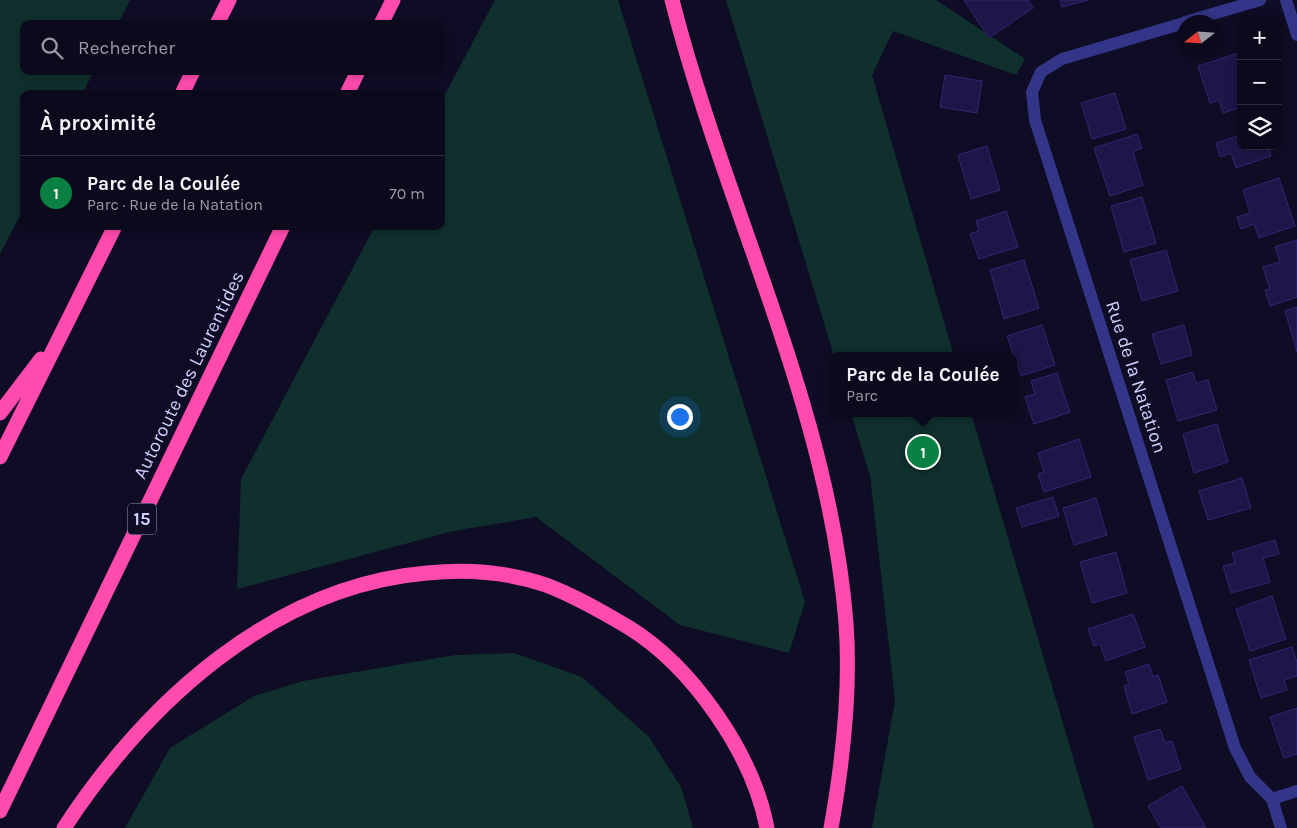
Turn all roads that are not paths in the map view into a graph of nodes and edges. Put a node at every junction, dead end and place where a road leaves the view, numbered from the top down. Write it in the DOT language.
graph roads {
  1 [pos="229,0"];
  2 [pos="393,0"];
  3 [pos="672,0"];
  4 [pos="1260,0"];
  5 [pos="1286,0"];
  6 [pos="1209,15"];
  7 [pos="219,20"];
  8 [pos="384,20"];
  9 [pos="1177,24"];
  10 [pos="1297,35"];
  11 [pos="191,75"];
  12 [pos="356,75"];
  13 [pos="184,90"];
  14 [pos="349,90"];
  15 [pos="113,230"];
  16 [pos="281,230"];
  17 [pos="63,329"];
  18 [pos="0,413"];
  19 [pos="0,457"];
  20 [pos="1297,791"];
  21 [pos="1272,799"];
  22 [pos="0,811"];
  23 [pos="64,828"];
  24 [pos="767,828"];
  25 [pos="831,828"];
  26 [pos="1281,828"];
  1 -- 7 [label="highway"];
  2 -- 8 [label="highway"];
  3 -- 25 [label="highway"];
  4 -- 6 [label="street, Rue de la Natation"];
  5 -- 10 [label="street"];
  9 -- 21 [label="street, Rue de la Natation"];
  11 -- 13 [label="highway"];
  12 -- 14 [label="highway"];
  15 -- 17 [label="highway"];
  16 -- 22 [label="highway, Autoroute des Laurentides / 15"];
  17 -- 18 [label="highway"];
  17 -- 19 [label="highway"];
  20 -- 21 [label="street"];
  21 -- 26 [label="street, Rue de la Natation"];
  23 -- 24 [label="highway"];
}
